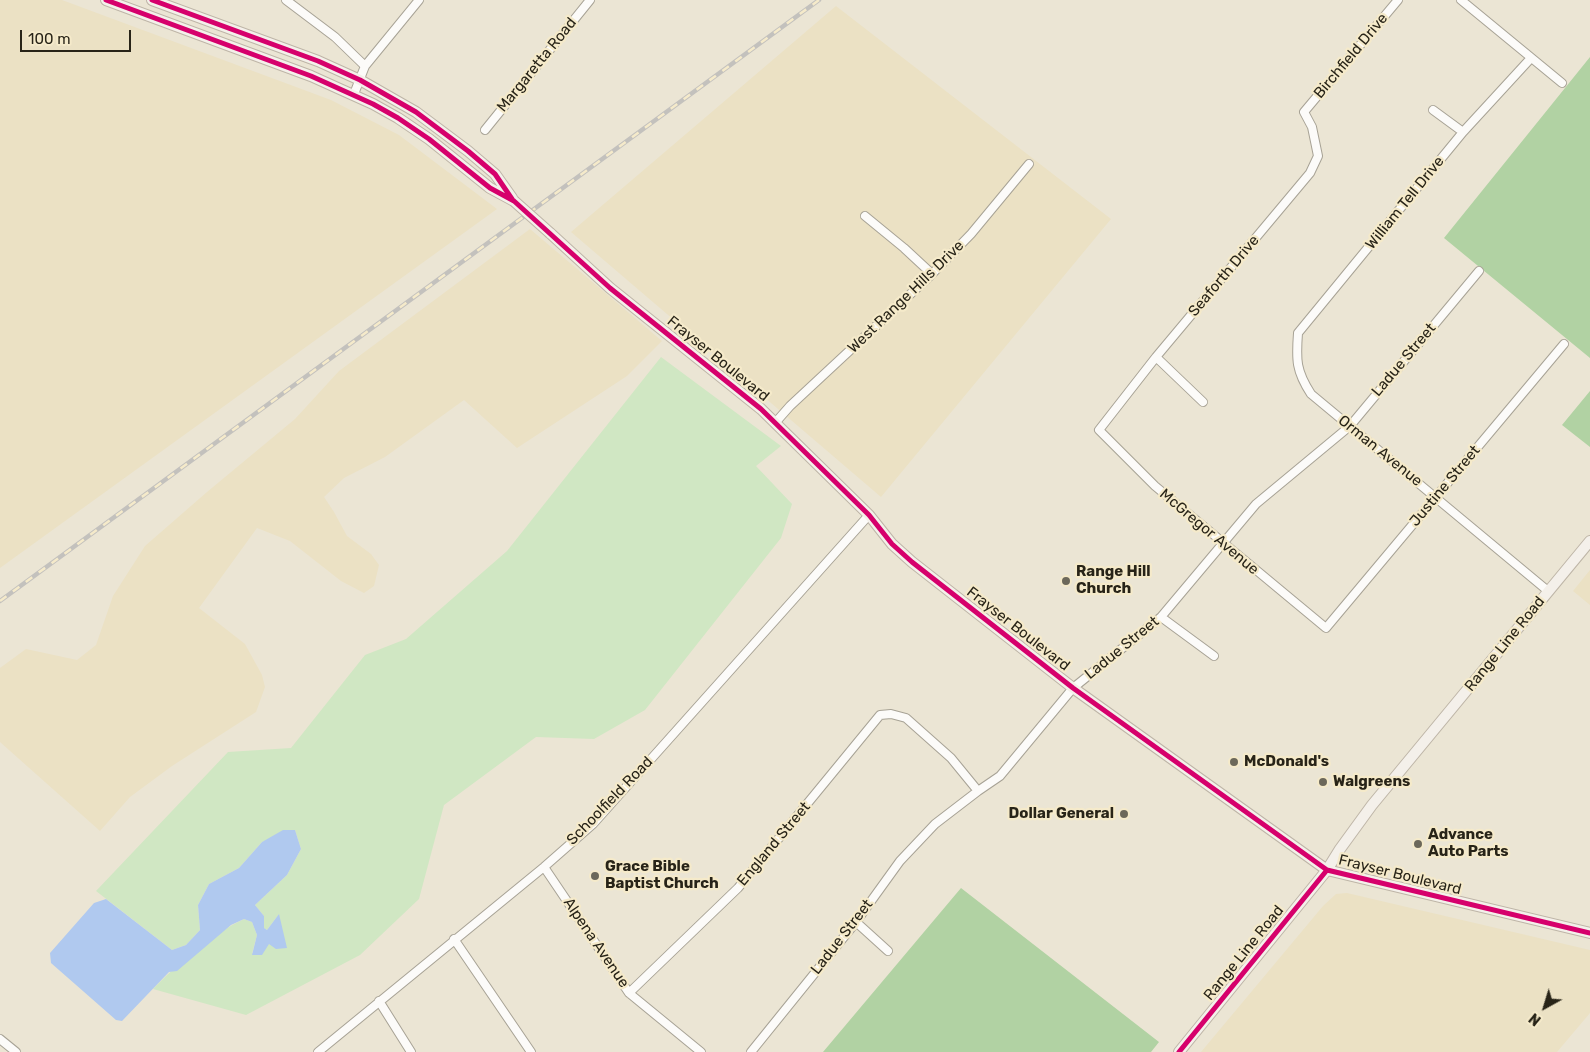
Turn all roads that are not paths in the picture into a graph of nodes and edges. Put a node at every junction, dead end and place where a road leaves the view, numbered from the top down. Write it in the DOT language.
graph roads {
  1 [pos="106,0"];
  2 [pos="152,0"];
  3 [pos="286,0"];
  4 [pos="419,0"];
  5 [pos="590,0"];
  6 [pos="1398,0"];
  7 [pos="1461,0"];
  8 [pos="1531,58"];
  9 [pos="365,66"];
  10 [pos="360,80"];
  11 [pos="1562,83"];
  12 [pos="354,94"];
  13 [pos="1433,110"];
  14 [pos="1304,112"];
  15 [pos="485,130"];
  16 [pos="1463,132"];
  17 [pos="1029,164"];
  18 [pos="514,201"];
  19 [pos="865,216"];
  20 [pos="1479,271"];
  21 [pos="932,274"];
  22 [pos="1564,344"];
  23 [pos="1156,357"];
  24 [pos="1296,358"];
  25 [pos="1203,402"];
  26 [pos="775,423"];
  27 [pos="1350,426"];
  28 [pos="1099,430"];
  29 [pos="1437,497"];
  30 [pos="869,515"];
  31 [pos="1590,541"];
  32 [pos="1222,543"];
  33 [pos="1548,591"];
  34 [pos="1161,617"];
  35 [pos="1326,628"];
  36 [pos="1214,656"];
  37 [pos="1073,688"];
  38 [pos="978,791"];
  39 [pos="544,867"];
  40 [pos="1328,870"];
  41 [pos="856,922"];
  42 [pos="1590,933"];
  43 [pos="454,939"];
  44 [pos="888,951"];
  45 [pos="629,992"];
  46 [pos="379,1001"];
  47 [pos="0,1039"];
  48 [pos="16,1052"];
  49 [pos="318,1052"];
  50 [pos="410,1052"];
  51 [pos="531,1052"];
  52 [pos="701,1052"];
  53 [pos="751,1052"];
  54 [pos="1179,1052"];
  1 -- 12 [label="main road"];
  2 -- 10 [label="main road"];
  3 -- 9 [label="street"];
  4 -- 9 [label="street"];
  5 -- 15 [label="street, Margaretta Road"];
  6 -- 14 [label="street, Birchfield Drive"];
  7 -- 8 [label="street"];
  8 -- 11 [label="street"];
  8 -- 16 [label="street, William Tell Drive"];
  9 -- 10 [label="street"];
  10 -- 12 [label="street"];
  10 -- 18 [label="main road"];
  12 -- 18 [label="main road"];
  13 -- 16 [label="street"];
  14 -- 23 [label="street, Seaforth Drive"];
  16 -- 24 [label="street, William Tell Drive"];
  17 -- 21 [label="street, West Range Hills Drive"];
  18 -- 26 [label="main road, Frayser Boulevard, bridge"];
  19 -- 21 [label="street"];
  20 -- 27 [label="street, Ladue Street"];
  21 -- 26 [label="street, West Range Hills Drive"];
  22 -- 29 [label="street, Justine Street"];
  23 -- 25 [label="street"];
  23 -- 28 [label="street, Seaforth Drive"];
  24 -- 27 [label="street, Orman Avenue"];
  26 -- 30 [label="main road, Frayser Boulevard"];
  27 -- 29 [label="street, Orman Avenue"];
  27 -- 32 [label="street, Ladue Street"];
  28 -- 32 [label="street, McGregor Avenue"];
  29 -- 33 [label="street, Orman Avenue"];
  29 -- 35 [label="street, Justine Street"];
  30 -- 37 [label="main road, Frayser Boulevard"];
  30 -- 39 [label="street, Schoolfield Road"];
  31 -- 33 [label="main road, Range Line Road"];
  32 -- 34 [label="street, Ladue Street"];
  32 -- 35 [label="street, McGregor Avenue"];
  33 -- 40 [label="main road, Range Line Road"];
  34 -- 36 [label="street"];
  34 -- 37 [label="street, Ladue Street"];
  37 -- 38 [label="street, Ladue Street"];
  37 -- 40 [label="main road, Frayser Boulevard"];
  38 -- 41 [label="street, Ladue Street"];
  38 -- 45 [label="street, England Street"];
  39 -- 43 [label="street, Schoolfield Road"];
  39 -- 45 [label="street, Alpena Avenue"];
  40 -- 42 [label="main road, Frayser Boulevard"];
  40 -- 54 [label="main road, Range Line Road"];
  41 -- 44 [label="street"];
  41 -- 53 [label="street, Ladue Street"];
  43 -- 46 [label="street, Schoolfield Road"];
  43 -- 51 [label="street"];
  45 -- 52 [label="street, Alpena Avenue"];
  46 -- 49 [label="street, Schoolfield Road"];
  46 -- 50 [label="street"];
  47 -- 48 [label="street"];
}
